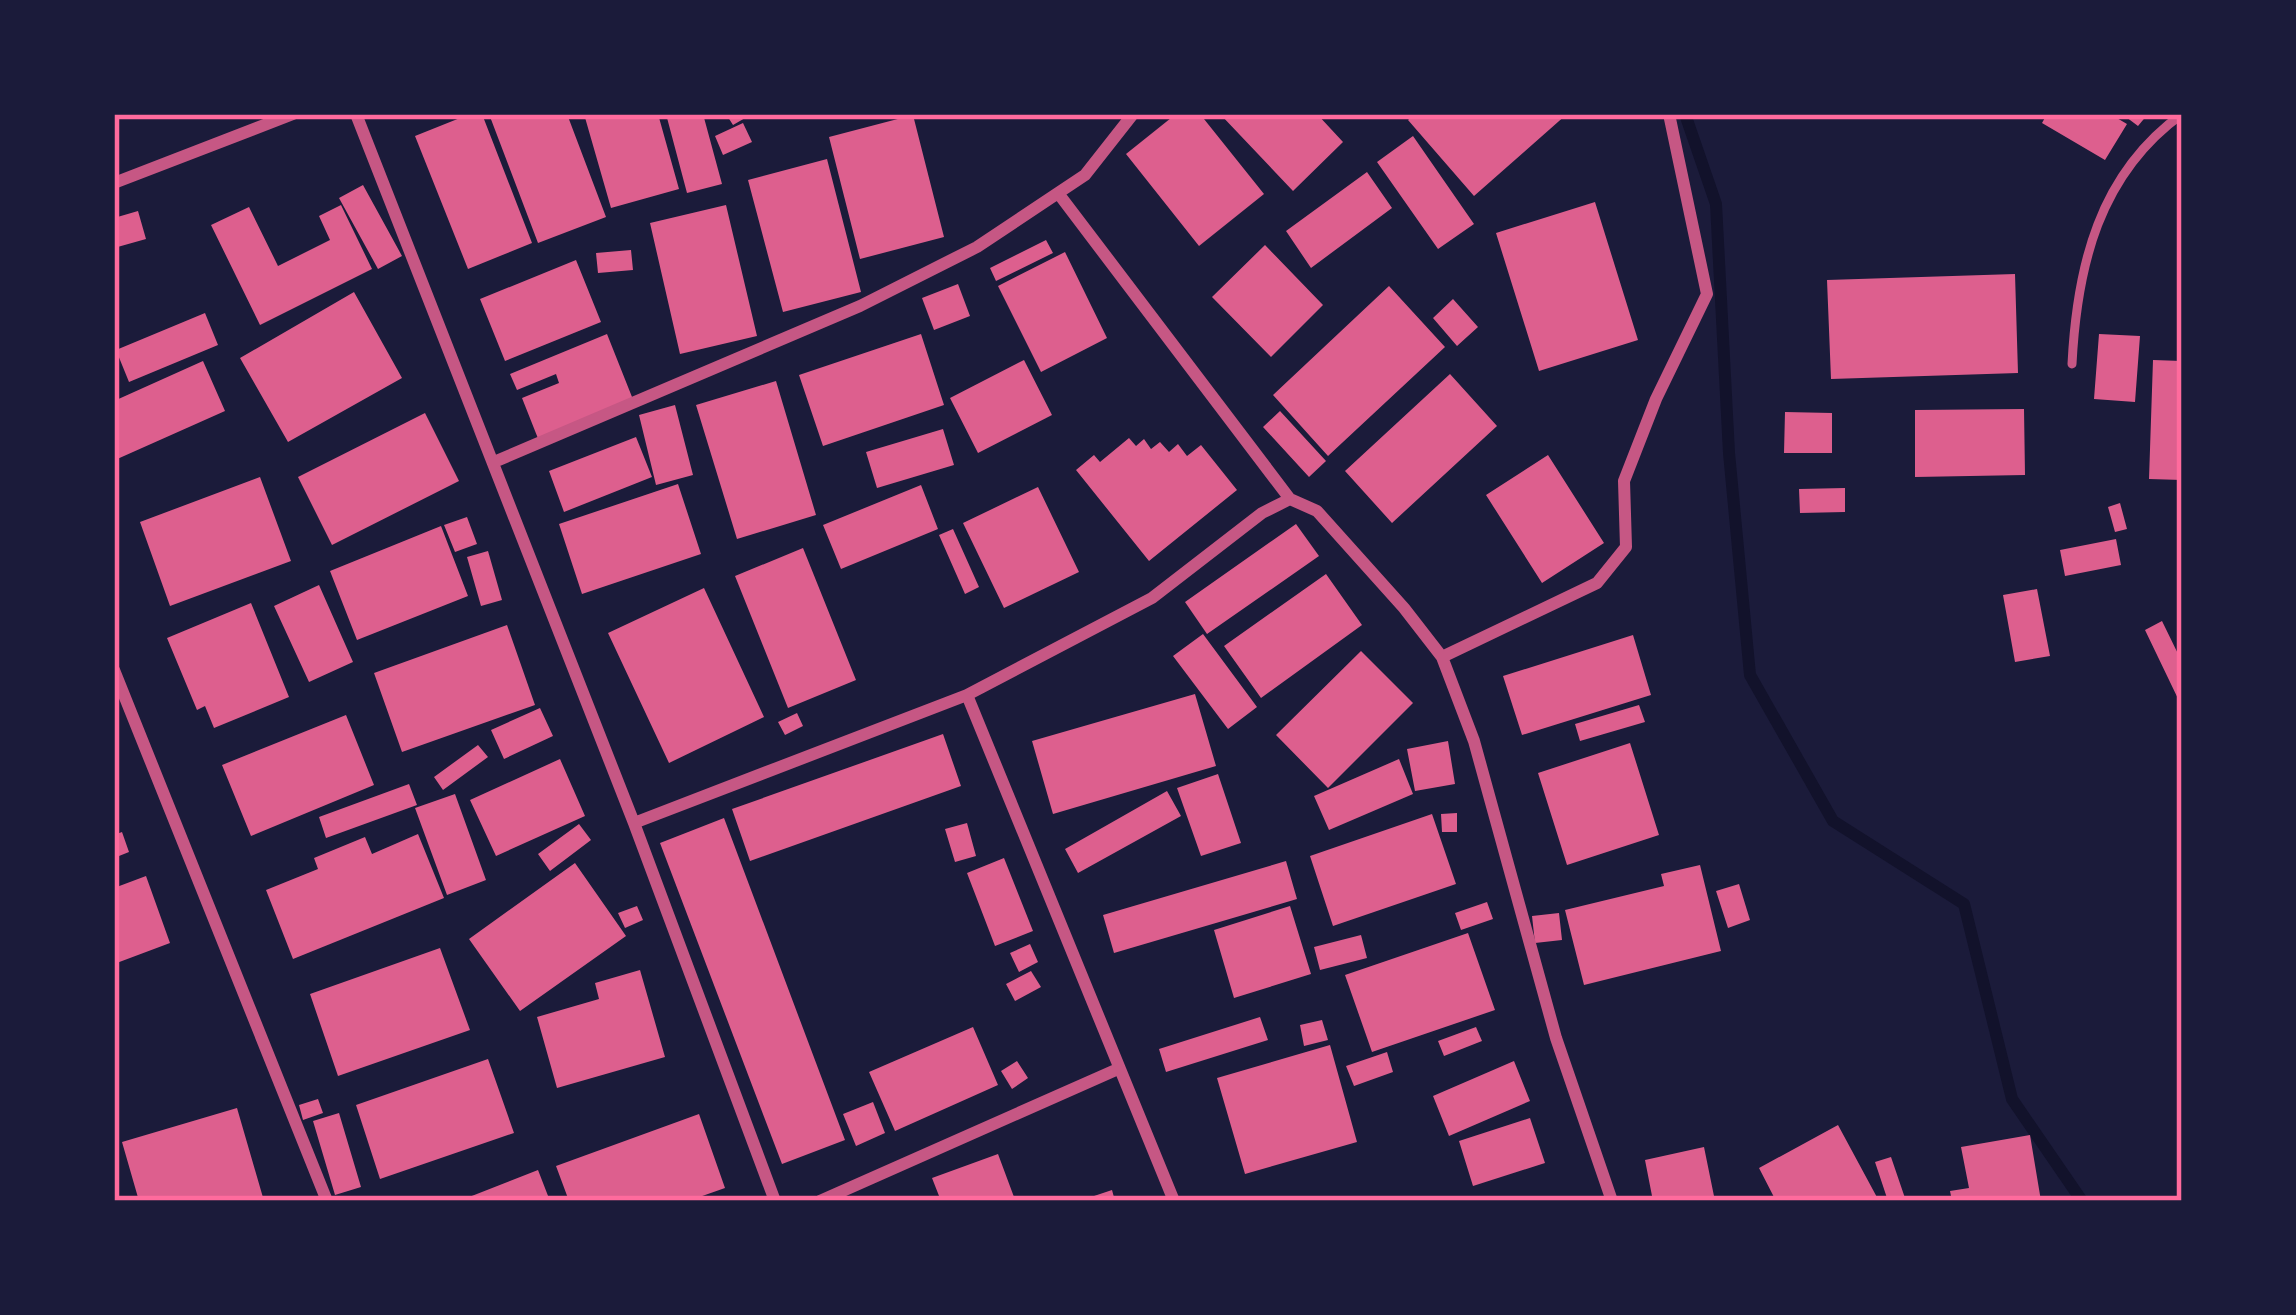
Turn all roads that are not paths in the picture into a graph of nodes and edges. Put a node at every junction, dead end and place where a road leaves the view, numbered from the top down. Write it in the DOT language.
graph roads {
  1 [pos="293,114"];
  2 [pos="356,114"];
  3 [pos="1133,114"];
  4 [pos="1669,114"];
  5 [pos="2182,114"];
  6 [pos="114,183"];
  7 [pos="1058,193"];
  8 [pos="2072,364"];
  9 [pos="494,462"];
  10 [pos="1290,499"];
  11 [pos="1442,657"];
  12 [pos="114,670"];
  13 [pos="967,694"];
  14 [pos="634,824"];
  15 [pos="1118,1069"];
  16 [pos="327,1201"];
  17 [pos="775,1201"];
  18 [pos="820,1201"];
  19 [pos="1174,1201"];
  20 [pos="1612,1201"];
  1 -- 6 [label="street"];
  2 -- 9 [label="street"];
  3 -- 7 [label="street"];
  4 -- 11 [label="street"];
  5 -- 8 [label="lane"];
  7 -- 9 [label="street"];
  7 -- 10 [label="street"];
  9 -- 14 [label="street"];
  10 -- 11 [label="street"];
  10 -- 13 [label="street"];
  11 -- 20 [label="street"];
  12 -- 16 [label="street"];
  13 -- 14 [label="street"];
  13 -- 15 [label="street"];
  14 -- 17 [label="street"];
  15 -- 18 [label="street"];
  15 -- 19 [label="street"];
}
